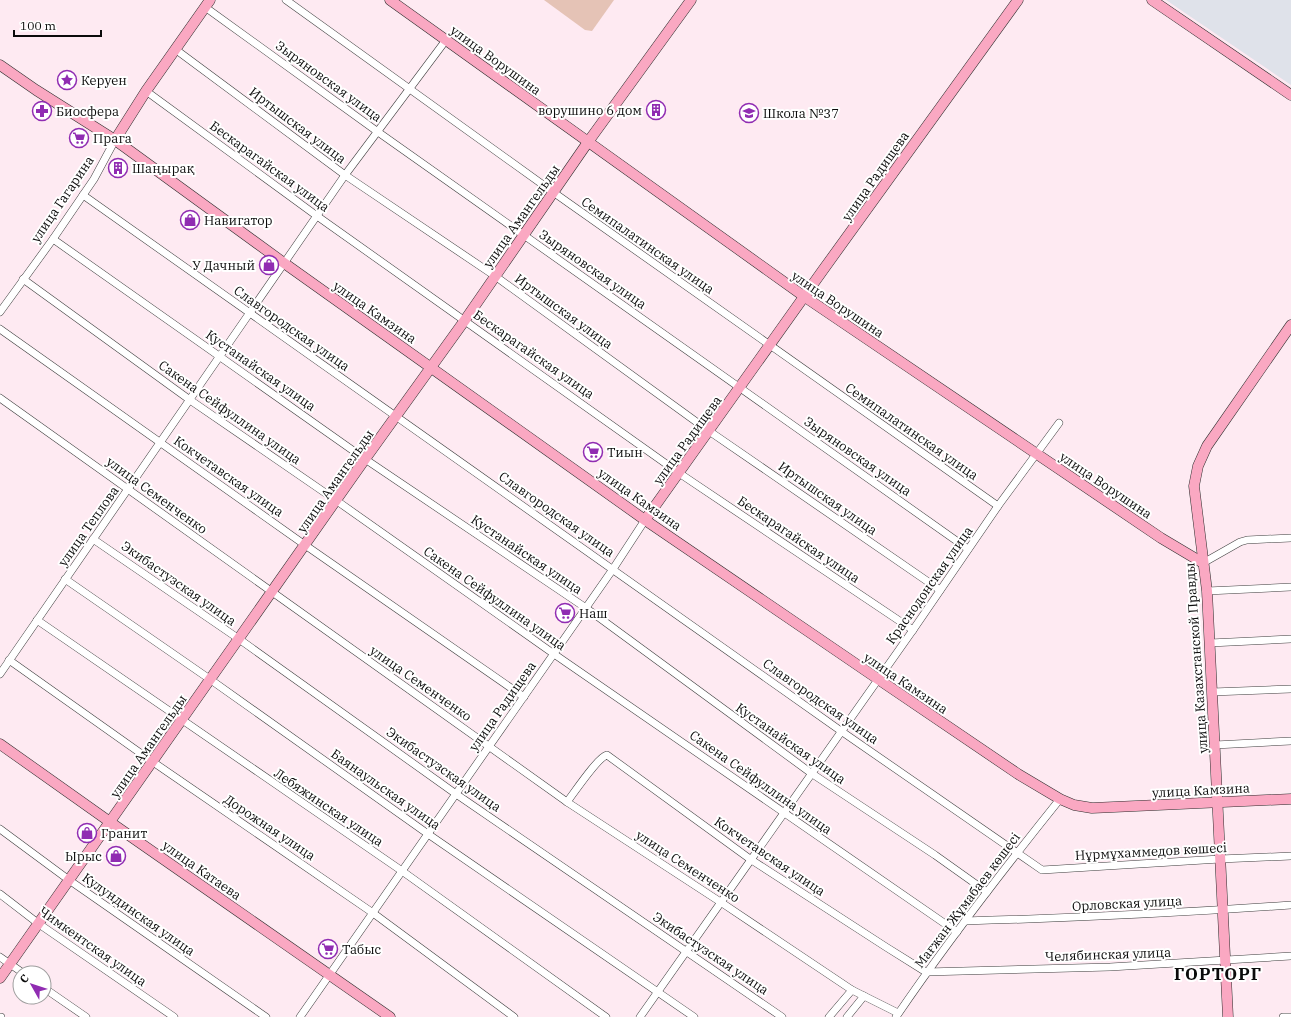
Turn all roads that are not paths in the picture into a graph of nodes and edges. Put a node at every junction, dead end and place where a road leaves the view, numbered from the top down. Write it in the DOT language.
graph roads {
  1 [pos="286,0"];
  2 [pos="390,0"];
  3 [pos="691,0"];
  4 [pos="1018,0"];
  5 [pos="1152,0"];
  6 [pos="208,4"];
  7 [pos="446,40"];
  8 [pos="175,48"];
  9 [pos="0,65"];
  10 [pos="410,89"];
  11 [pos="146,91"];
  12 [pos="1291,96"];
  13 [pos="378,132"];
  14 [pos="114,140"];
  15 [pos="588,142"];
  16 [pos="345,175"];
  17 [pos="553,192"];
  18 [pos="83,195"];
  19 [pos="317,216"];
  20 [pos="524,234"];
  21 [pos="53,239"];
  22 [pos="284,263"];
  23 [pos="495,276"];
  24 [pos="23,279"];
  25 [pos="804,297"];
  26 [pos="0,312"];
  27 [pos="250,313"];
  28 [pos="465,320"];
  29 [pos="1291,326"];
  30 [pos="0,329"];
  31 [pos="770,346"];
  32 [pos="220,356"];
  33 [pos="431,367"];
  34 [pos="740,388"];
  35 [pos="0,398"];
  36 [pos="190,400"];
  37 [pos="397,416"];
  38 [pos="1059,423"];
  39 [pos="709,431"];
  40 [pos="160,442"];
  41 [pos="1037,454"];
  42 [pos="365,459"];
  43 [pos="679,473"];
  44 [pos="128,489"];
  45 [pos="337,501"];
  46 [pos="998,506"];
  47 [pos="645,520"];
  48 [pos="1291,538"];
  49 [pos="93,539"];
  50 [pos="306,545"];
  51 [pos="968,549"];
  52 [pos="1203,563"];
  53 [pos="613,569"];
  54 [pos="65,579"];
  55 [pos="1291,587"];
  56 [pos="940,590"];
  57 [pos="1207,591"];
  58 [pos="272,592"];
  59 [pos="586,608"];
  60 [pos="37,620"];
  61 [pos="913,630"];
  62 [pos="1291,638"];
  63 [pos="239,639"];
  64 [pos="1210,642"];
  65 [pos="554,654"];
  66 [pos="9,660"];
  67 [pos="0,674"];
  68 [pos="878,679"];
  69 [pos="210,680"];
  70 [pos="1291,689"];
  71 [pos="1212,692"];
  72 [pos="524,697"];
  73 [pos="182,720"];
  74 [pos="841,731"];
  75 [pos="1291,741"];
  76 [pos="0,744"];
  77 [pos="1215,744"];
  78 [pos="489,746"];
  79 [pos="153,762"];
  80 [pos="812,773"];
  81 [pos="456,794"];
  82 [pos="1060,799"];
  83 [pos="1291,799"];
  84 [pos="567,802"];
  85 [pos="1218,802"];
  86 [pos="784,812"];
  87 [pos="110,822"];
  88 [pos="0,829"];
  89 [pos="428,834"];
  90 [pos="1018,852"];
  91 [pos="1291,856"];
  92 [pos="750,859"];
  93 [pos="1220,859"];
  94 [pos="402,871"];
  95 [pos="69,880"];
  96 [pos="987,892"];
  97 [pos="0,894"];
  98 [pos="722,903"];
  99 [pos="1291,905"];
  100 [pos="1223,910"];
  101 [pos="373,913"];
  102 [pos="965,921"];
  103 [pos="39,924"];
  104 [pos="957,932"];
  105 [pos="687,951"];
  106 [pos="0,956"];
  107 [pos="1291,956"];
  108 [pos="1225,960"];
  109 [pos="10,964"];
  110 [pos="926,972"];
  111 [pos="330,974"];
  112 [pos="0,978"];
  113 [pos="852,990"];
  114 [pos="658,992"];
  115 [pos="52,994"];
  116 [pos="864,996"];
  117 [pos="897,1015"];
  118 [pos="86,1017"];
  119 [pos="174,1017"];
  120 [pos="266,1017"];
  121 [pos="300,1017"];
  122 [pos="390,1017"];
  123 [pos="514,1017"];
  124 [pos="606,1017"];
  125 [pos="640,1017"];
  126 [pos="694,1017"];
  127 [pos="782,1017"];
  128 [pos="829,1017"];
  129 [pos="847,1017"];
  130 [pos="1228,1017"];
  131 [pos="1283,1017"];
  132 [pos="1291,1017"];
  1 -- 10 [label="street, Семипалатинская улица"];
  2 -- 7 [label="street, улица Ворушина"];
  3 -- 15 [label="street, улица Амангельды"];
  4 -- 25 [label="street, улица Радищева"];
  5 -- 12 [label="street"];
  6 -- 8 [label="street, улица Гагарина"];
  6 -- 13 [label="street, Зыряновская улица"];
  7 -- 10 [label="street, улица Теплова"];
  7 -- 15 [label="street, улица Ворушина"];
  8 -- 11 [label="street, улица Гагарина"];
  8 -- 16 [label="street, Иртышская улица"];
  9 -- 14 [label="street, улица Камзина"];
  10 -- 13 [label="street, улица Теплова"];
  10 -- 17 [label="street, Семипалатинская улица"];
  11 -- 14 [label="street, улица Гагарина"];
  11 -- 19 [label="street, Бескарагайская улица"];
  13 -- 16 [label="street, улица Теплова"];
  13 -- 20 [label="street, Зыряновская улица"];
  14 -- 18 [label="street, улица Гагарина"];
  14 -- 22 [label="street, улица Камзина"];
  15 -- 17 [label="street, улица Амангельды"];
  15 -- 25 [label="street, улица Ворушина"];
  16 -- 19 [label="street, улица Теплова"];
  16 -- 23 [label="street, Иртышская улица"];
  17 -- 20 [label="street, улица Амангельды"];
  17 -- 31 [label="street, Семипалатинская улица"];
  18 -- 21 [label="street, улица Гагарина"];
  18 -- 27 [label="street, Славгородская улица"];
  19 -- 22 [label="street, улица Теплова"];
  19 -- 28 [label="street, Бескарагайская улица"];
  20 -- 23 [label="street, улица Амангельды"];
  20 -- 34 [label="street, Зыряновская улица"];
  21 -- 24 [label="street, улица Гагарина"];
  21 -- 32 [label="street, Кустанайская улица"];
  22 -- 27 [label="street, улица Теплова"];
  22 -- 33 [label="street, улица Камзина"];
  23 -- 28 [label="street, улица Амангельды"];
  23 -- 39 [label="street, Иртышская улица"];
  24 -- 26 [label="street, улица Гагарина"];
  24 -- 36 [label="street, Сакена Сейфуллина улица"];
  25 -- 31 [label="street, улица Радищева"];
  25 -- 41 [label="street, улица Ворушина"];
  27 -- 32 [label="street, улица Теплова"];
  27 -- 37 [label="street, Славгородская улица"];
  28 -- 33 [label="street, улица Амангельды"];
  28 -- 43 [label="street, Бескарагайская улица"];
  29 -- 52 [label="street, улица Казахстанской Правды"];
  30 -- 40 [label="street, Кокчетавская улица"];
  31 -- 34 [label="street, улица Радищева"];
  31 -- 46 [label="street, Семипалатинская улица"];
  32 -- 36 [label="street, улица Теплова"];
  32 -- 42 [label="street, Кустанайская улица"];
  33 -- 37 [label="street, улица Амангельды"];
  33 -- 47 [label="street, улица Камзина"];
  34 -- 39 [label="street, улица Радищева"];
  34 -- 51 [label="street, Зыряновская улица"];
  35 -- 44 [label="street, улица Семенченко"];
  36 -- 40 [label="street, улица Теплова"];
  36 -- 45 [label="street, Сакена Сейфуллина улица"];
  37 -- 42 [label="street, улица Амангельды"];
  37 -- 53 [label="street, Славгородская улица"];
  38 -- 41 [label="street, Краснодонская улица"];
  39 -- 43 [label="street, улица Радищева"];
  39 -- 56 [label="street, Иртышская улица"];
  40 -- 44 [label="street, улица Теплова"];
  40 -- 50 [label="street, Кокчетавская улица"];
  41 -- 46 [label="street, Краснодонская улица"];
  41 -- 52 [label="street, улица Ворушина"];
  42 -- 45 [label="street, улица Амангельды"];
  42 -- 59 [label="street, Кустанайская улица"];
  43 -- 47 [label="street, улица Радищева"];
  43 -- 61 [label="street, Бескарагайская улица"];
  44 -- 49 [label="street, улица Теплова"];
  44 -- 58 [label="street, улица Семенченко"];
  45 -- 50 [label="street, улица Амангельды"];
  45 -- 65 [label="street, Сакена Сейфуллина улица"];
  46 -- 51 [label="street, Краснодонская улица"];
  47 -- 53 [label="street, улица Радищева"];
  47 -- 68 [label="street, улица Камзина"];
  48 -- 52 [label="street"];
  49 -- 54 [label="street, улица Теплова"];
  49 -- 63 [label="street, Экибастузская улица"];
  50 -- 58 [label="street, улица Амангельды"];
  50 -- 72 [label="street, Кокчетавская улица"];
  51 -- 56 [label="street, Краснодонская улица"];
  52 -- 57 [label="street, улица Казахстанской Правды"];
  53 -- 59 [label="street, улица Радищева"];
  53 -- 74 [label="street, Славгородская улица"];
  54 -- 60 [label="street, улица Теплова"];
  54 -- 69 [label="street, Баянаульская улица"];
  55 -- 57 [label="street"];
  56 -- 61 [label="street, Краснодонская улица"];
  57 -- 64 [label="street, улица Казахстанской Правды"];
  58 -- 63 [label="street, улица Амангельды"];
  58 -- 78 [label="street, улица Семенченко"];
  59 -- 65 [label="street, улица Радищева"];
  59 -- 80 [label="street, Кустанайская улица"];
  60 -- 66 [label="street, улица Теплова"];
  60 -- 73 [label="street, Лебяжинская улица"];
  61 -- 68 [label="street, Краснодонская улица"];
  62 -- 64 [label="street"];
  63 -- 69 [label="street, улица Амангельды"];
  63 -- 81 [label="street, Экибастузская улица"];
  64 -- 71 [label="street, улица Казахстанской Правды"];
  65 -- 72 [label="street, улица Радищева"];
  65 -- 86 [label="street, Сакена Сейфуллина улица"];
  66 -- 67 [label="street, улица Теплова"];
  66 -- 79 [label="street, Дорожная улица"];
  68 -- 74 [label="street, Краснодонская улица"];
  68 -- 82 [label="street, улица Камзина"];
  69 -- 73 [label="street, улица Амангельды"];
  69 -- 89 [label="street, Баянаульская улица"];
  70 -- 71 [label="street"];
  71 -- 77 [label="street, улица Казахстанской Правды"];
  72 -- 78 [label="street, улица Радищева"];
  73 -- 79 [label="street, улица Амангельды"];
  73 -- 94 [label="street, Лебяжинская улица"];
  74 -- 80 [label="street, Краснодонская улица"];
  74 -- 90 [label="street, Славгородская улица"];
  75 -- 77 [label="street"];
  76 -- 87 [label="street, улица Катаева"];
  77 -- 85 [label="street, улица Казахстанской Правды"];
  78 -- 81 [label="street, улица Радищева"];
  78 -- 84 [label="street, улица Семенченко"];
  79 -- 87 [label="street, улица Амангельды"];
  79 -- 101 [label="street, Дорожная улица"];
  80 -- 86 [label="street, Краснодонская улица"];
  80 -- 96 [label="street, Кустанайская улица"];
  81 -- 89 [label="street, улица Радищева"];
  81 -- 105 [label="street, Экибастузская улица"];
  82 -- 85 [label="street, улица Камзина"];
  82 -- 90 [label="street, Мағжан Жұмабаев көшесі"];
  83 -- 85 [label="street, улица Камзина"];
  84 -- 92 [label="street, Кокчетавская улица"];
  84 -- 98 [label="street, улица Семенченко"];
  85 -- 93 [label="street, улица Казахстанской Правды"];
  86 -- 92 [label="street, Краснодонская улица"];
  86 -- 104 [label="street, Сакена Сейфуллина улица"];
  87 -- 95 [label="street, улица Амангельды"];
  87 -- 111 [label="street, улица Катаева"];
  88 -- 95 [label="street, Кулундинская улица"];
  89 -- 94 [label="street, улица Радищева"];
  89 -- 114 [label="street, Баянаульская улица"];
  90 -- 93 [label="street, Нұрмұхаммедов көшесі"];
  90 -- 96 [label="street, Мағжан Жұмабаев көшесі"];
  91 -- 93 [label="street, Нұрмұхаммедов көшесі"];
  92 -- 98 [label="street, Краснодонская улица"];
  92 -- 110 [label="street, Кокчетавская улица"];
  93 -- 100 [label="street, улица Казахстанской Правды"];
  94 -- 101 [label="street, улица Радищева"];
  94 -- 124 [label="street, Лебяжинская улица"];
  95 -- 103 [label="street, улица Амангельды"];
  95 -- 120 [label="street, Кулундинская улица"];
  96 -- 102 [label="street, Мағжан Жұмабаев көшесі"];
  97 -- 103 [label="street, Чимкентская улица"];
  98 -- 105 [label="street, Краснодонская улица"];
  98 -- 113 [label="street, улица Семенченко"];
  99 -- 100 [label="street, Орловская улица"];
  100 -- 102 [label="street, Орловская улица"];
  100 -- 108 [label="street, улица Казахстанской Правды"];
  101 -- 111 [label="street, улица Радищева"];
  101 -- 123 [label="street, Дорожная улица"];
  102 -- 104 [label="street, Мағжан Жұмабаев көшесі"];
  103 -- 109 [label="street, улица Амангельды"];
  103 -- 119 [label="street, Чимкентская улица"];
  104 -- 110 [label="street, Мағжан Жұмабаев көшесі"];
  105 -- 114 [label="street, Краснодонская улица"];
  105 -- 127 [label="street, Экибастузская улица"];
  106 -- 109 [label="street"];
  107 -- 108 [label="street, Челябинская улица"];
  108 -- 110 [label="street, Челябинская улица"];
  108 -- 130 [label="street, улица Казахстанской Правды"];
  109 -- 112 [label="street, улица Амангельды"];
  110 -- 117 [label="street, Мағжан Жұмабаев көшесі"];
  111 -- 121 [label="street, улица Радищева"];
  111 -- 122 [label="street, улица Катаева"];
  113 -- 116 [label="street, улица Семенченко"];
  113 -- 128 [label="street"];
  114 -- 125 [label="street, Краснодонская улица"];
  114 -- 126 [label="street, Баянаульская улица"];
  115 -- 118 [label="street"];
  116 -- 117 [label="street, улица Семенченко"];
  116 -- 129 [label="street"];
  131 -- 132 [label="street"];
}
